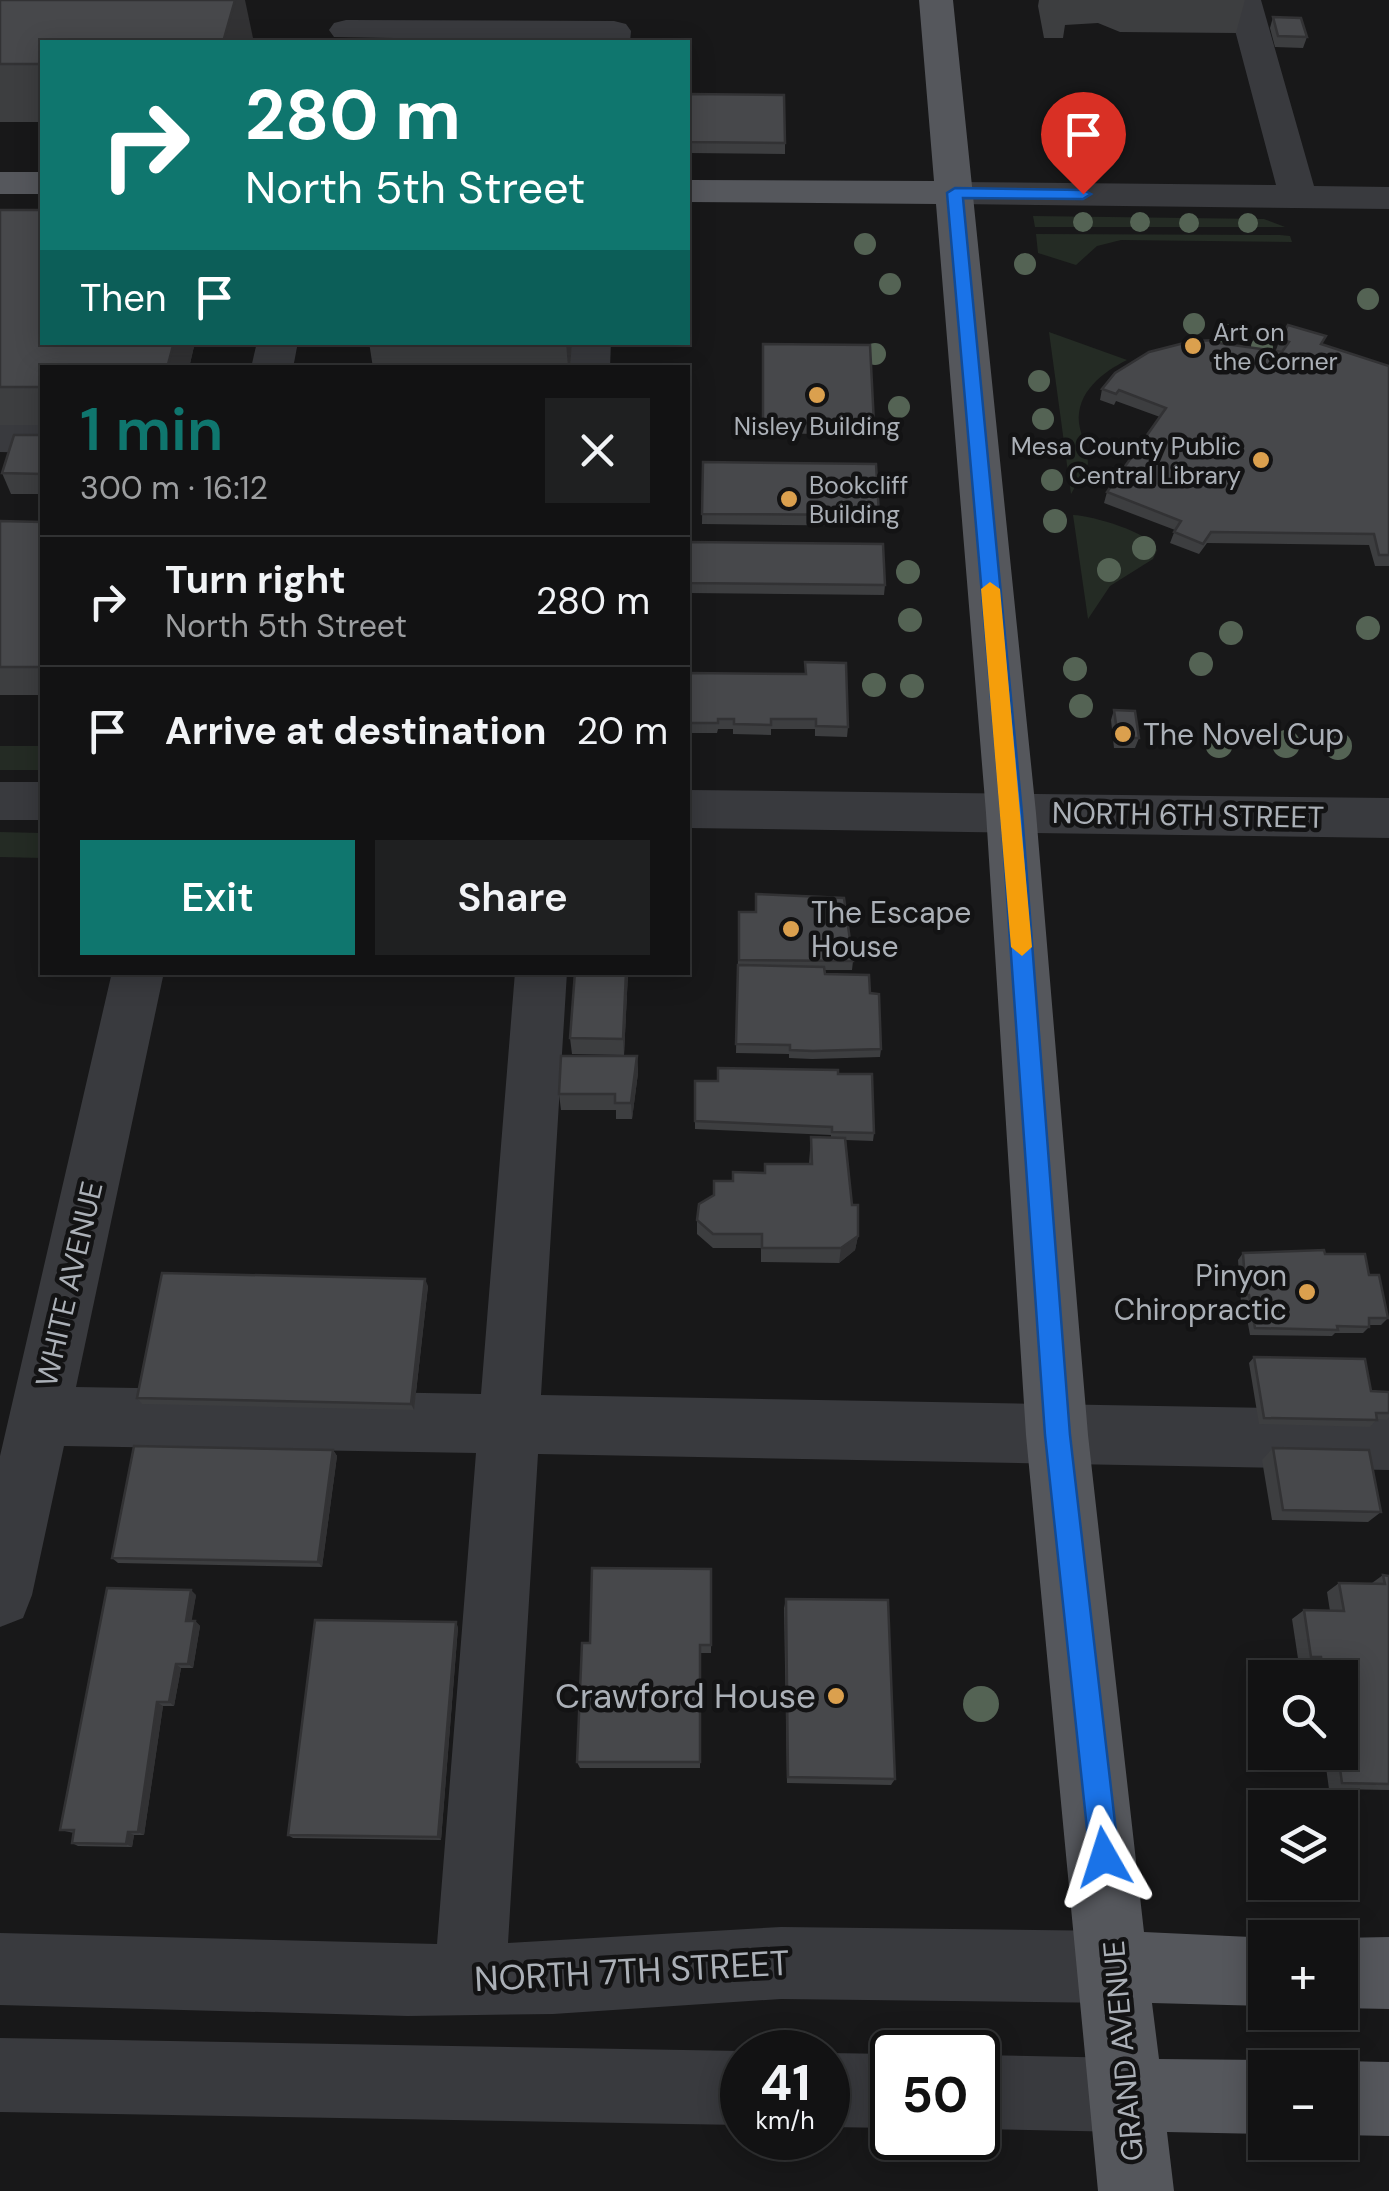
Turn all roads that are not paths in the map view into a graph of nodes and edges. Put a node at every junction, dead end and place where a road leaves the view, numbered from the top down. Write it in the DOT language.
graph roads {
  1 [pos="936,0"];
  2 [pos="1244,0"];
  3 [pos="348,24"];
  4 [pos="520,37"];
  5 [pos="613,40"];
  6 [pos="0,183"];
  7 [pos="40,183"];
  8 [pos="690,191"];
  9 [pos="955,193"];
  10 [pos="1298,197"];
  11 [pos="1389,198"];
  12 [pos="0,801"];
  13 [pos="40,802"];
  14 [pos="690,809"];
  15 [pos="1011,813"];
  16 [pos="1389,818"];
  17 [pos="137,975"];
  18 [pos="542,975"];
  19 [pos="39,1416"];
  20 [pos="507,1425"];
  21 [pos="1057,1435"];
  22 [pos="1389,1440"];
  23 [pos="0,1595"];
  24 [pos="1115,1967"];
  25 [pos="0,1969"];
  26 [pos="1248,1970"];
  27 [pos="1358,1972"];
  28 [pos="1389,1973"];
  29 [pos="470,1980"];
  30 [pos="0,2074"];
  31 [pos="720,2088"];
  32 [pos="1000,2092"];
  33 [pos="1127,2095"];
  34 [pos="1248,2097"];
  35 [pos="1358,2098"];
  36 [pos="1389,2098"];
  37 [pos="1136,2191"];
  1 -- 9 [label="main road, GRAND AVENUE"];
  2 -- 10 [label="street"];
  3 -- 4 [label="street"];
  4 -- 5 [label="street"];
  6 -- 7 [label="main road"];
  8 -- 9 [label="main road"];
  9 -- 10 [label="street"];
  9 -- 15 [label="main road, GRAND AVENUE"];
  10 -- 11 [label="street"];
  12 -- 13 [label="street"];
  14 -- 15 [label="street, NORTH 6TH STREET"];
  15 -- 16 [label="street, NORTH 6TH STREET"];
  15 -- 21 [label="main road, GRAND AVENUE"];
  17 -- 19 [label="street, WHITE AVENUE"];
  18 -- 20 [label="street"];
  19 -- 20 [label="street"];
  19 -- 23 [label="street, WHITE AVENUE"];
  20 -- 21 [label="street"];
  20 -- 29 [label="street"];
  21 -- 22 [label="street"];
  21 -- 24 [label="main road, GRAND AVENUE"];
  24 -- 26 [label="main road, NORTH 7TH STREET"];
  24 -- 29 [label="street, NORTH 7TH STREET"];
  24 -- 33 [label="main road, GRAND AVENUE"];
  25 -- 29 [label="street, NORTH 7TH STREET"];
  27 -- 28 [label="main road"];
  30 -- 31 [label="street"];
  32 -- 33 [label="street"];
  33 -- 34 [label="main road"];
  33 -- 37 [label="main road, GRAND AVENUE"];
  35 -- 36 [label="main road"];
}
